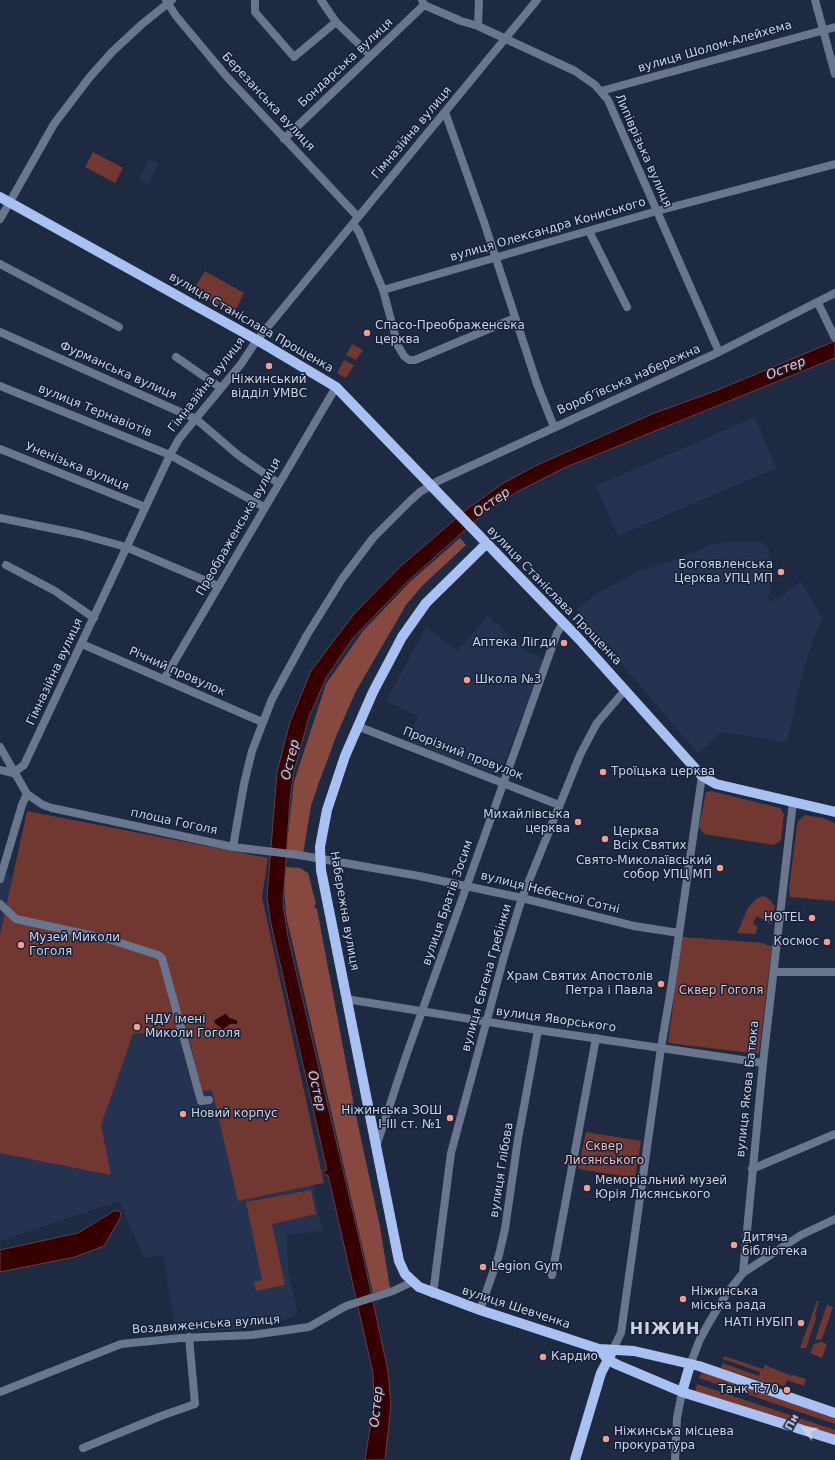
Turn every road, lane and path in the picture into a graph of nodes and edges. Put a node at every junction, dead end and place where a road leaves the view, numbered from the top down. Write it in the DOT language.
graph roads {
  1 [pos="255,0"];
  2 [pos="321,0"];
  3 [pos="479,0"];
  4 [pos="537,0"];
  5 [pos="815,0"];
  6 [pos="169,1"];
  7 [pos="423,3"];
  8 [pos="336,22"];
  9 [pos="478,26"];
  10 [pos="835,27"];
  11 [pos="824,30"];
  12 [pos="506,39"];
  13 [pos="370,55"];
  14 [pos="835,74"];
  15 [pos="601,91"];
  16 [pos="445,112"];
  17 [pos="284,138"];
  18 [pos="835,164"];
  19 [pos="0,197"];
  20 [pos="9,202"];
  21 [pos="656,211"];
  22 [pos="358,217"];
  23 [pos="0,218"];
  24 [pos="352,224"];
  25 [pos="589,231"];
  26 [pos="495,256"];
  27 [pos="0,264"];
  28 [pos="383,290"];
  29 [pos="835,293"];
  30 [pos="818,303"];
  31 [pos="627,307"];
  32 [pos="515,318"];
  33 [pos="119,327"];
  34 [pos="0,332"];
  35 [pos="835,338"];
  36 [pos="258,340"];
  37 [pos="719,352"];
  38 [pos="176,357"];
  39 [pos="0,386"];
  40 [pos="336,387"];
  41 [pos="221,388"];
  42 [pos="196,419"];
  43 [pos="554,427"];
  44 [pos="0,449"];
  45 [pos="170,455"];
  46 [pos="278,483"];
  47 [pos="431,485"];
  48 [pos="145,507"];
  49 [pos="264,507"];
  50 [pos="0,518"];
  51 [pos="486,544"];
  52 [pos="126,547"];
  53 [pos="6,565"];
  54 [pos="218,586"];
  55 [pos="94,618"];
  56 [pos="563,623"];
  57 [pos="82,644"];
  58 [pos="164,679"];
  59 [pos="625,690"];
  60 [pos="262,722"];
  61 [pos="357,726"];
  62 [pos="0,747"];
  63 [pos="0,770"];
  64 [pos="14,773"];
  65 [pos="702,776"];
  66 [pos="504,783"];
  67 [pos="27,794"];
  68 [pos="793,802"];
  69 [pos="559,805"];
  70 [pos="835,812"];
  71 [pos="233,846"];
  72 [pos="320,859"];
  73 [pos="2,863"];
  74 [pos="0,877"];
  75 [pos="467,886"];
  76 [pos="522,898"];
  77 [pos="0,904"];
  78 [pos="679,933"];
  79 [pos="774,972"];
  80 [pos="835,972"];
  81 [pos="346,999"];
  82 [pos="423,1011"];
  83 [pos="487,1022"];
  84 [pos="538,1030"];
  85 [pos="596,1038"];
  86 [pos="661,1048"];
  87 [pos="762,1063"];
  88 [pos="209,1100"];
  89 [pos="835,1134"];
  90 [pos="376,1148"];
  91 [pos="752,1169"];
  92 [pos="835,1219"];
  93 [pos="743,1273"];
  94 [pos="552,1275"];
  95 [pos="412,1282"];
  96 [pos="429,1292"];
  97 [pos="480,1310"];
  98 [pos="189,1337"];
  99 [pos="599,1349"];
  100 [pos="613,1349"];
  101 [pos="608,1360"];
  102 [pos="690,1365"];
  103 [pos="0,1392"];
  104 [pos="682,1392"];
  105 [pos="835,1413"];
  106 [pos="835,1440"];
  107 [pos="84,1448"];
  108 [pos="575,1460"];
  109 [pos="674,1460"];
  1 -- 8 [label="street"];
  2 -- 8 [label="street"];
  3 -- 9 [label="street"];
  4 -- 12 [label="street, Гімназійна вулиця"];
  5 -- 11 [label="street"];
  6 -- 17 [label="street, Березанська вулиця"];
  6 -- 20 [label="street"];
  7 -- 9 [label="street, Бондарська вулиця"];
  7 -- 13 [label="street, Бондарська вулиця"];
  8 -- 13 [label="street"];
  9 -- 12 [label="street, Липіврізька вулиця"];
  10 -- 11 [label="street, вулиця Шолом-Алейхема"];
  11 -- 14 [label="street"];
  11 -- 15 [label="street, вулиця Шолом-Алейхема"];
  12 -- 15 [label="street, Липіврізька вулиця"];
  12 -- 16 [label="street, Гімназійна вулиця"];
  13 -- 17 [label="street, Бондарська вулиця"];
  15 -- 21 [label="street, Липіврізька вулиця"];
  16 -- 22 [label="street, Гімназійна вулиця"];
  16 -- 26 [label="street"];
  17 -- 22 [label="street, Березанська вулиця"];
  18 -- 21 [label="street, вулиця Олександра Кониського"];
  19 -- 20 [label="main road, вулиця Станіслава Прощенка"];
  20 -- 23 [label="street"];
  20 -- 36 [label="main road, вулиця Станіслава Прощенка"];
  21 -- 25 [label="street, вулиця Олександра Кониського"];
  21 -- 37 [label="street, Липіврізька вулиця"];
  22 -- 24 [label="street, Гімназійна вулиця"];
  24 -- 28 [label="street"];
  24 -- 36 [label="street, Гімназійна вулиця"];
  25 -- 26 [label="street, вулиця Олександра Кониського"];
  25 -- 31 [label="street"];
  26 -- 28 [label="street, вулиця Олександра Кониського"];
  26 -- 32 [label="street"];
  27 -- 33 [label="street"];
  28 -- 32 [label="street"];
  29 -- 30 [label="street, Воробʼївська набережна"];
  30 -- 35 [label="street"];
  30 -- 37 [label="street, Воробʼївська набережна"];
  32 -- 43 [label="street"];
  34 -- 42 [label="street, Фурманська вулиця"];
  36 -- 40 [label="main road, вулиця Станіслава Прощенка"];
  36 -- 41 [label="street, Гімназійна вулиця"];
  37 -- 43 [label="street, Воробʼївська набережна"];
  38 -- 41 [label="street"];
  39 -- 45 [label="street, вулиця Тернавіотів"];
  40 -- 46 [label="street, Преображенська вулиця"];
  40 -- 47 [label="main road, вулиця Станіслава Прощенка"];
  41 -- 42 [label="street, Гімназійна вулиця"];
  42 -- 45 [label="street, Гімназійна вулиця"];
  42 -- 46 [label="street, Фурманська вулиця"];
  43 -- 47 [label="street, Воробʼївська набережна"];
  44 -- 48 [label="street, Уненізька вулиця"];
  45 -- 48 [label="street, Гімназійна вулиця"];
  45 -- 49 [label="street, вулиця Тернавіотів"];
  46 -- 49 [label="street, Преображенська вулиця"];
  47 -- 51 [label="main road, вулиця Станіслава Прощенка"];
  47 -- 60 [label="street"];
  48 -- 52 [label="street, Гімназійна вулиця"];
  49 -- 54 [label="street, Преображенська вулиця"];
  50 -- 52 [label="street"];
  51 -- 56 [label="main road, вулиця Станіслава Прощенка"];
  51 -- 61 [label="main road, Набережна вулиця"];
  52 -- 54 [label="street"];
  52 -- 55 [label="street, Гімназійна вулиця"];
  53 -- 55 [label="street"];
  54 -- 58 [label="street, Преображенська вулиця"];
  55 -- 57 [label="street, Гімназійна вулиця"];
  56 -- 59 [label="main road, вулиця Станіслава Прощенка"];
  56 -- 66 [label="street, вулиця Братів Зосим"];
  57 -- 58 [label="street, Річний провулок"];
  57 -- 64 [label="street, Гімназійна вулиця"];
  58 -- 60 [label="street, Річний провулок"];
  59 -- 65 [label="main road, вулиця Станіслава Прощенка"];
  59 -- 69 [label="street, вулиця Євгена Гребінки"];
  60 -- 71 [label="street"];
  61 -- 66 [label="street, Прорізний провулок"];
  61 -- 72 [label="main road, Набережна вулиця"];
  62 -- 64 [label="street"];
  63 -- 64 [label="street"];
  64 -- 67 [label="street"];
  65 -- 68 [label="main road"];
  65 -- 78 [label="street"];
  66 -- 69 [label="street, Прорізний провулок"];
  66 -- 75 [label="street, вулиця Братів Зосим"];
  67 -- 71 [label="street, площа Гоголя"];
  67 -- 73 [label="street"];
  68 -- 70 [label="main road"];
  68 -- 79 [label="street, вулиця Якова Батюка"];
  69 -- 76 [label="street, вулиця Євгена Гребінки"];
  71 -- 72 [label="street, площа Гоголя"];
  72 -- 75 [label="street, вулиця Небесної Сотні"];
  72 -- 81 [label="main road, Набережна вулиця"];
  73 -- 74 [label="street"];
  75 -- 76 [label="street, вулиця Небесної Сотні"];
  75 -- 82 [label="street, вулиця Братів Зосим"];
  76 -- 78 [label="street, вулиця Небесної Сотні"];
  76 -- 83 [label="street, вулиця Євгена Гребінки"];
  77 -- 88 [label="street"];
  78 -- 86 [label="street"];
  79 -- 80 [label="street"];
  79 -- 87 [label="street, вулиця Якова Батюка"];
  81 -- 82 [label="street, вулиця Яворського"];
  81 -- 90 [label="main road, Набережна вулиця"];
  82 -- 83 [label="street, вулиця Яворського"];
  82 -- 90 [label="street, вулиця Братів Зосим"];
  83 -- 84 [label="street, вулиця Яворського"];
  83 -- 96 [label="street, вулиця Євгена Гребінки"];
  84 -- 85 [label="street, вулиця Яворського"];
  84 -- 97 [label="street, вулиця Глібова"];
  85 -- 86 [label="street, вулиця Яворського"];
  85 -- 94 [label="street"];
  86 -- 87 [label="street, вулиця Яворського"];
  86 -- 100 [label="street"];
  87 -- 91 [label="street, вулиця Якова Батюка"];
  89 -- 91 [label="street"];
  90 -- 95 [label="main road, Набережна вулиця"];
  91 -- 93 [label="street, вулиця Якова Батюка"];
  92 -- 93 [label="street"];
  93 -- 102 [label="street"];
  95 -- 96 [label="main road, Набережна вулиця"];
  95 -- 98 [label="street, Воздвиженська вулиця"];
  96 -- 97 [label="main road, вулиця Шевченка"];
  97 -- 99 [label="main road, вулиця Шевченка"];
  98 -- 103 [label="street, Воздвиженська вулиця"];
  98 -- 107 [label="street"];
  99 -- 100 [label="main road"];
  99 -- 101 [label="main road"];
  100 -- 101 [label="main road"];
  100 -- 102 [label="main road"];
  101 -- 104 [label="main road"];
  101 -- 108 [label="main road"];
  102 -- 104 [label="main road"];
  102 -- 105 [label="main road"];
  104 -- 106 [label="main road"];
  104 -- 109 [label="street"];
}
